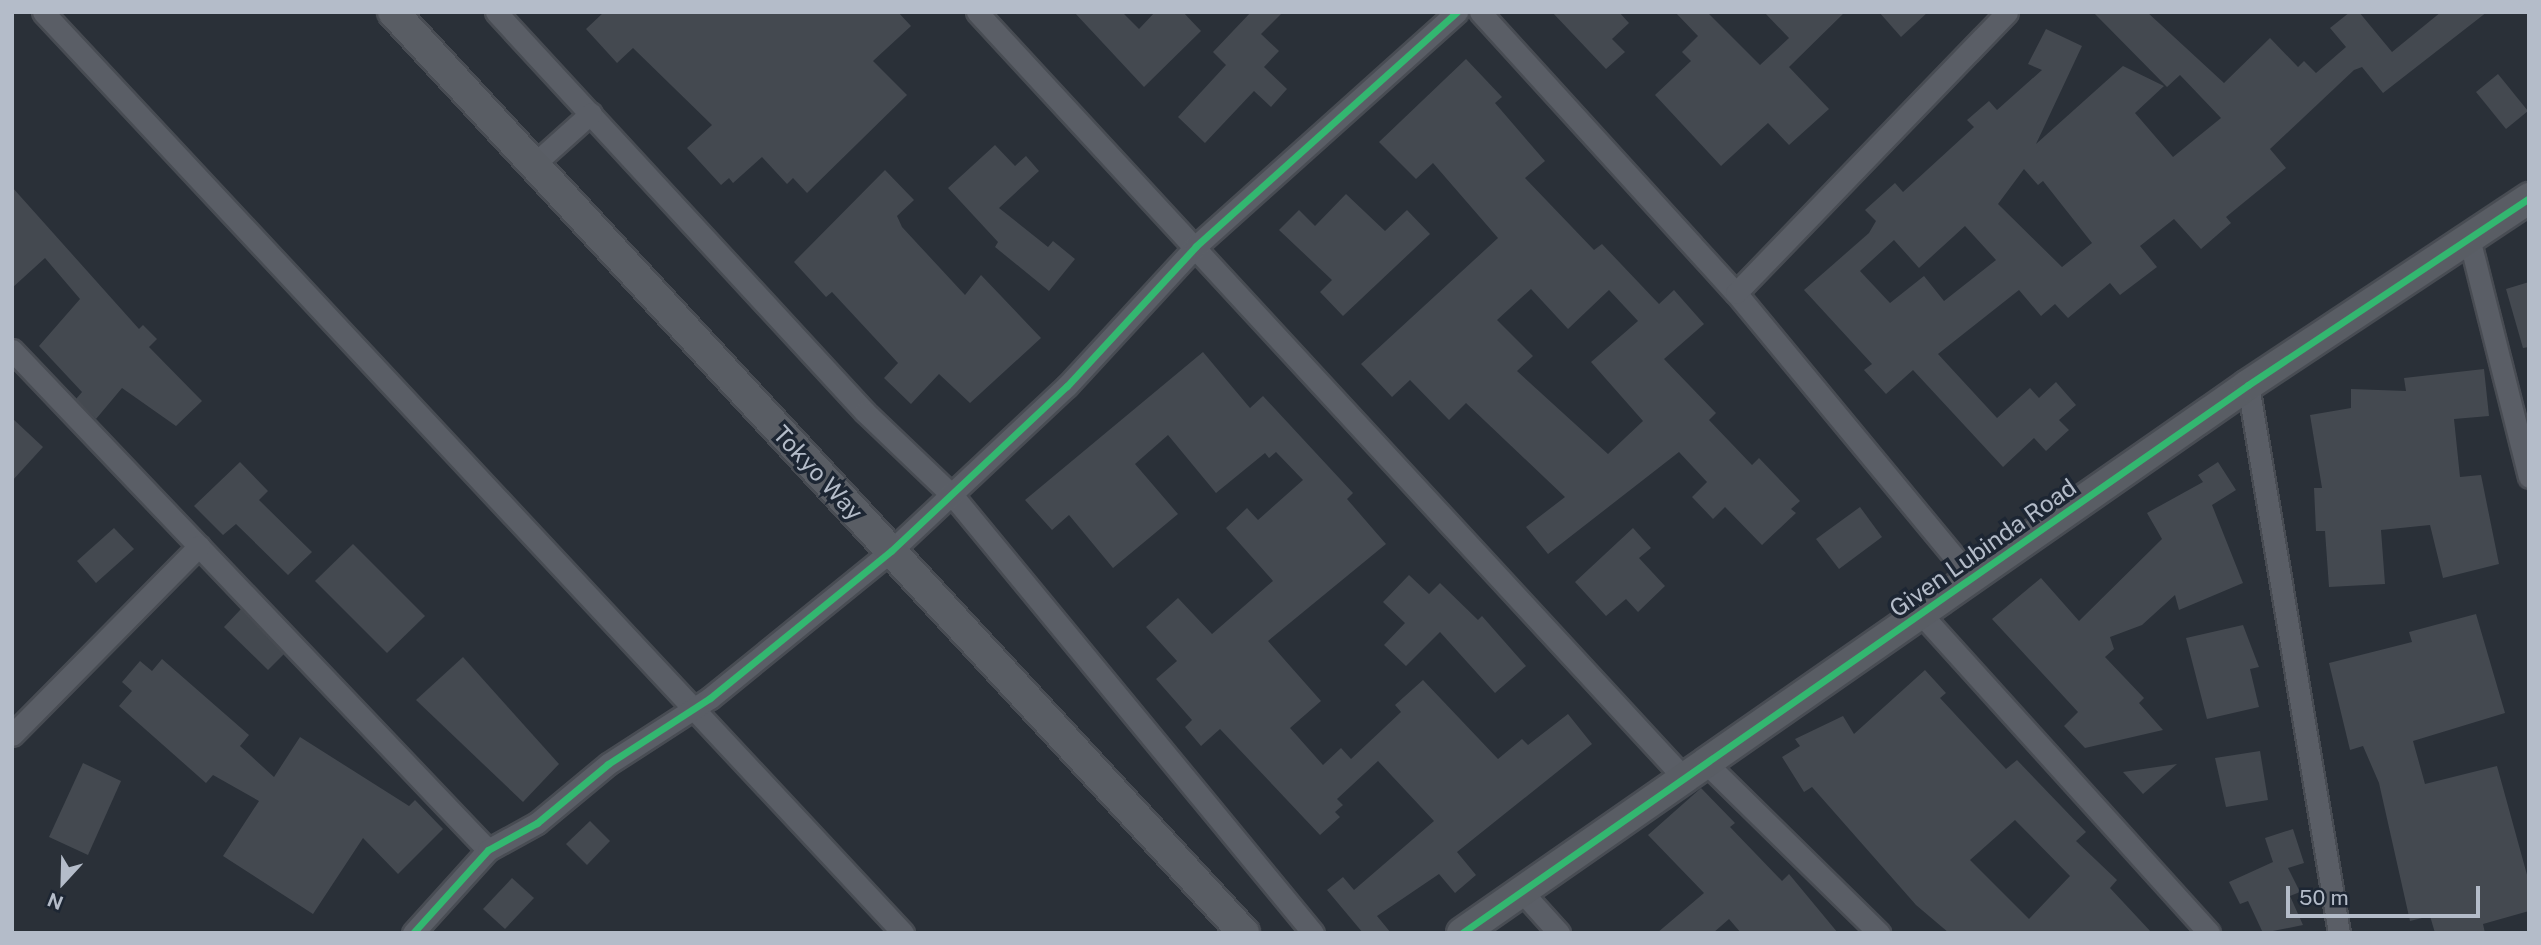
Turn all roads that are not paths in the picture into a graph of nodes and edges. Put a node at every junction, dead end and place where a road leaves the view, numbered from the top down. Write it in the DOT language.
graph roads {
  1 [pos="43,12"];
  2 [pos="393,12"];
  3 [pos="496,12"];
  4 [pos="977,12"];
  5 [pos="1457,12"];
  6 [pos="1480,12"];
  7 [pos="2007,12"];
  8 [pos="592,113"];
  9 [pos="532,166"];
  10 [pos="2529,198"];
  11 [pos="2470,242"];
  12 [pos="1196,246"];
  13 [pos="1735,293"];
  14 [pos="12,350"];
  15 [pos="2248,385"];
  16 [pos="2529,477"];
  17 [pos="953,496"];
  18 [pos="199,546"];
  19 [pos="891,551"];
  20 [pos="1972,578"];
  21 [pos="1922,615"];
  22 [pos="695,709"];
  23 [pos="12,735"];
  24 [pos="1696,771"];
  25 [pos="488,850"];
  26 [pos="1523,893"];
  27 [pos="413,933"];
  28 [pos="903,933"];
  29 [pos="1244,933"];
  30 [pos="1313,933"];
  31 [pos="1462,933"];
  32 [pos="1559,933"];
  33 [pos="1879,933"];
  34 [pos="2209,933"];
  35 [pos="2339,933"];
  1 -- 22 [label="street"];
  2 -- 9 [label="street, Tokyo Way"];
  3 -- 8 [label="street"];
  4 -- 12 [label="street"];
  5 -- 12 [label="street"];
  6 -- 13 [label="street"];
  7 -- 13 [label="street"];
  8 -- 9 [label="street"];
  8 -- 17 [label="street"];
  9 -- 19 [label="street, Tokyo Way"];
  10 -- 11 [label="street, Given Lubinda Road"];
  11 -- 15 [label="street, Given Lubinda Road"];
  11 -- 16 [label="street"];
  12 -- 17 [label="street"];
  12 -- 24 [label="street"];
  13 -- 20 [label="street"];
  14 -- 18 [label="street"];
  15 -- 20 [label="street, Given Lubinda Road"];
  15 -- 35 [label="street"];
  17 -- 19 [label="street"];
  17 -- 30 [label="street"];
  18 -- 23 [label="street"];
  18 -- 25 [label="street"];
  19 -- 22 [label="street"];
  19 -- 29 [label="street, Tokyo Way"];
  20 -- 21 [label="street, Given Lubinda Road"];
  21 -- 24 [label="street, Given Lubinda Road"];
  21 -- 34 [label="street"];
  22 -- 25 [label="street"];
  22 -- 28 [label="street"];
  24 -- 26 [label="street, Given Lubinda Road"];
  24 -- 33 [label="street"];
  25 -- 27 [label="street"];
  26 -- 31 [label="street, Given Lubinda Road"];
  26 -- 32 [label="street"];
}
